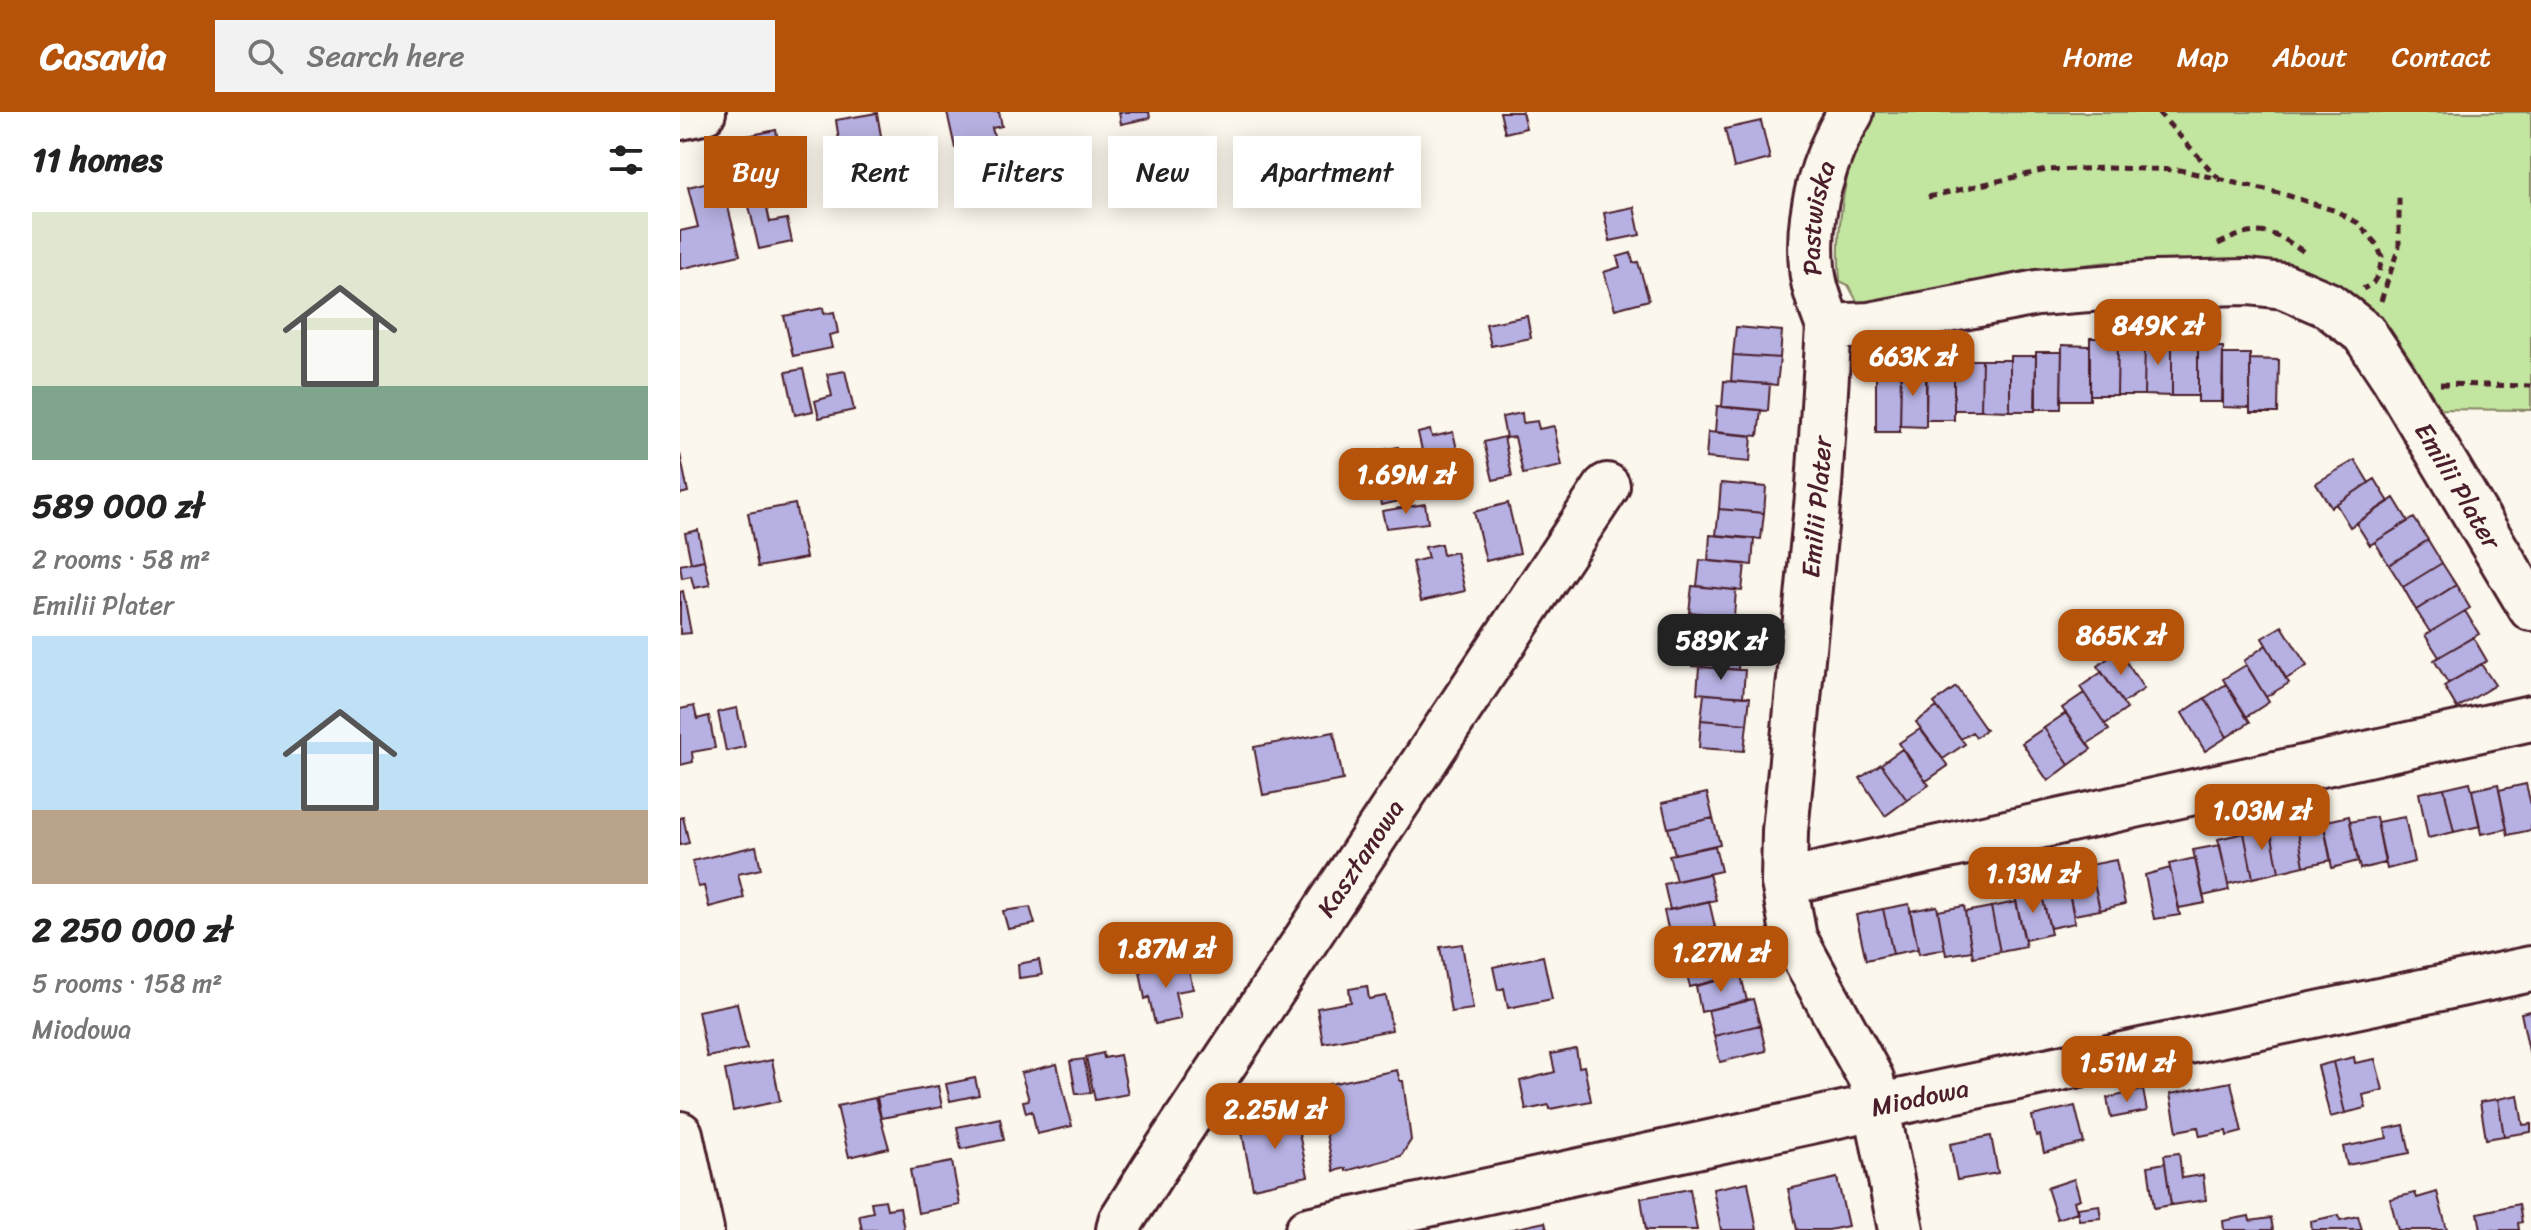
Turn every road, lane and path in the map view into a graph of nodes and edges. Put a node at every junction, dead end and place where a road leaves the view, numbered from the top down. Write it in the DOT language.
graph roads {
  1 [pos="703,112"];
  2 [pos="1851,112"];
  3 [pos="2158,112"];
  4 [pos="680,117"];
  5 [pos="2218,178"];
  6 [pos="2399,193"];
  7 [pos="1928,197"];
  8 [pos="2311,257"];
  9 [pos="2193,283"];
  10 [pos="2355,290"];
  11 [pos="1829,327"];
  12 [pos="2364,333"];
  13 [pos="2531,386"];
  14 [pos="2406,398"];
  15 [pos="1607,486"];
  16 [pos="2531,608"];
  17 [pos="2531,718"];
  18 [pos="1784,882"];
  19 [pos="2531,969"];
  20 [pos="1875,1107"];
  21 [pos="680,1134"];
  22 [pos="701,1230"];
  23 [pos="1119,1230"];
  24 [pos="1308,1230"];
  25 [pos="1901,1230"];
  1 -- 4 [label="street"];
  2 -- 11 [label="street, Pastwiska"];
  3 -- 5 [label="path"];
  5 -- 7 [label="path"];
  5 -- 10 [label="path"];
  6 -- 12 [label="path"];
  8 -- 9 [label="path"];
  9 -- 11 [label="street, Emilii Plater"];
  9 -- 12 [label="street, Emilii Plater"];
  11 -- 18 [label="street, Emilii Plater"];
  12 -- 14 [label="street, Emilii Plater"];
  13 -- 14 [label="path"];
  14 -- 16 [label="street, Emilii Plater"];
  15 -- 23 [label="street, Kasztanowa"];
  17 -- 18 [label="street"];
  18 -- 20 [label="street, Emilii Plater"];
  19 -- 20 [label="street, Miodowa"];
  20 -- 24 [label="street, Miodowa"];
  20 -- 25 [label="street, Emilii Plater"];
  21 -- 22 [label="street"];
}
